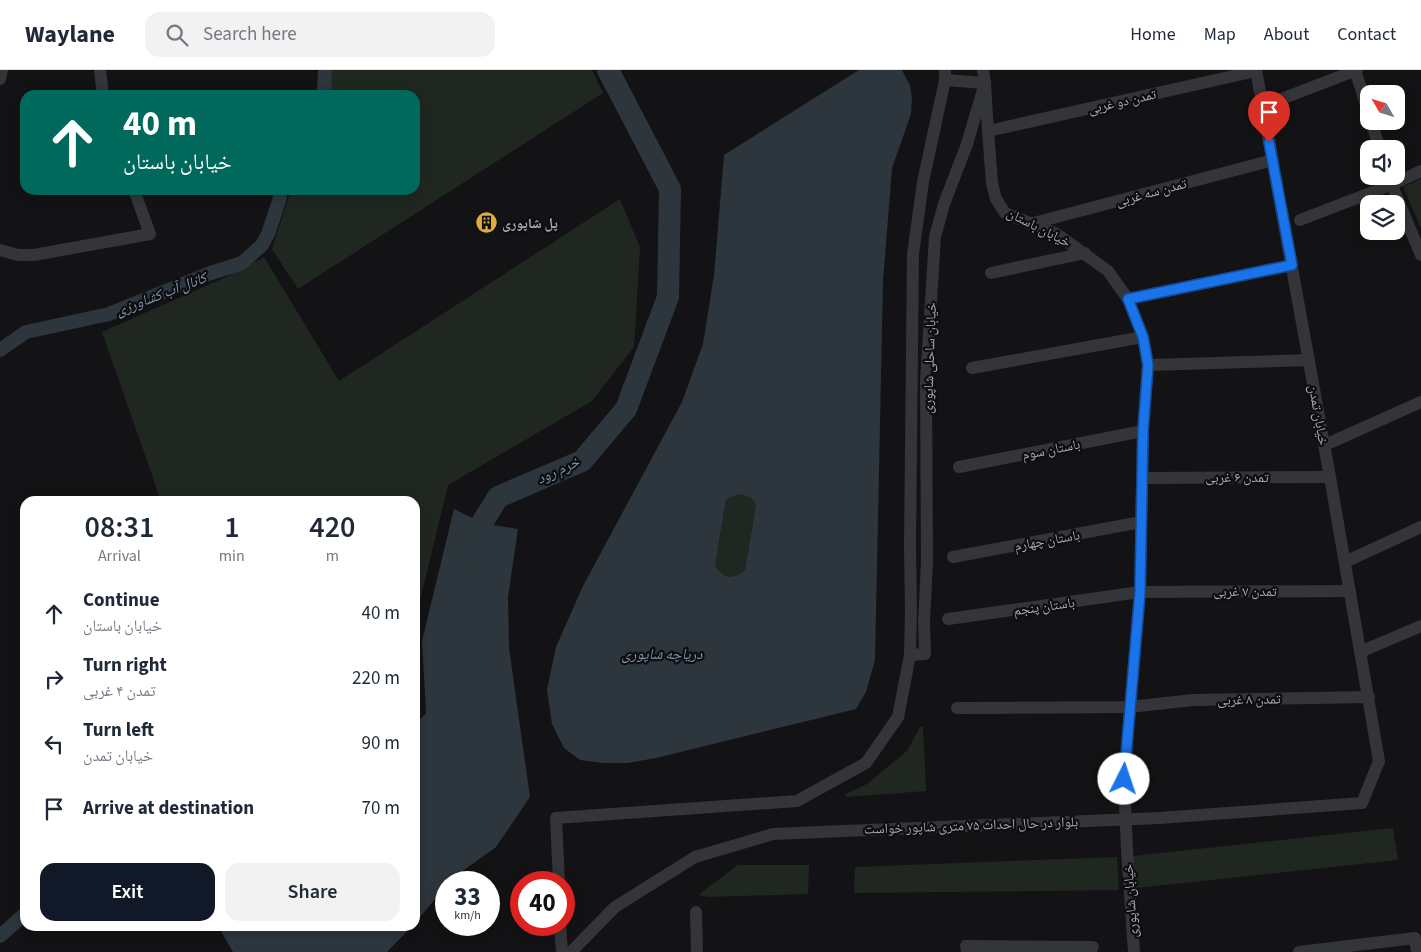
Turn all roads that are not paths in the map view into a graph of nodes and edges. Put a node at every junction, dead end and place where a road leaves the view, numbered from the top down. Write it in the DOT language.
graph roads {
  1 [pos="2,70"];
  2 [pos="100,70"];
  3 [pos="1356,70"];
  4 [pos="1256,71"];
  5 [pos="945,75"];
  6 [pos="984,76"];
  7 [pos="0,79"];
  8 [pos="1360,85"];
  9 [pos="102,90"];
  10 [pos="1263,106"];
  11 [pos="988,131"];
  12 [pos="1273,160"];
  13 [pos="1421,171"];
  14 [pos="1405,176"];
  15 [pos="1380,185"];
  16 [pos="1391,185"];
  17 [pos="136,195"];
  18 [pos="1300,220"];
  19 [pos="1030,224"];
  20 [pos="0,250"];
  21 [pos="1085,253"];
  22 [pos="1421,255"];
  23 [pos="1292,265"];
  24 [pos="991,274"];
  25 [pos="1128,299"];
  26 [pos="1143,337"];
  27 [pos="1309,360"];
  28 [pos="1148,365"];
  29 [pos="972,368"];
  30 [pos="911,381"];
  31 [pos="926,381"];
  32 [pos="1421,402"];
  33 [pos="1143,431"];
  34 [pos="1324,445"];
  35 [pos="959,467"];
  36 [pos="1330,477"];
  37 [pos="1143,478"];
  38 [pos="1141,522"];
  39 [pos="1421,526"];
  40 [pos="953,557"];
  41 [pos="1345,562"];
  42 [pos="1350,591"];
  43 [pos="1140,592"];
  44 [pos="948,619"];
  45 [pos="1421,626"];
  46 [pos="1360,652"];
  47 [pos="910,655"];
  48 [pos="1369,697"];
  49 [pos="1129,707"];
  50 [pos="957,708"];
  51 [pos="1379,761"];
  52 [pos="1125,820"];
  53 [pos="558,871"];
  54 [pos="696,912"];
  55 [pos="561,936"];
  56 [pos="1093,947"];
  57 [pos="966,949"];
  58 [pos="562,952"];
  59 [pos="571,952"];
  60 [pos="697,952"];
  61 [pos="1134,952"];
  62 [pos="1299,952"];
  63 [pos="1417,952"];
  1 -- 7 [label="street"];
  2 -- 9 [label="street"];
  3 -- 8 [label="street"];
  3 -- 10 [label="street"];
  4 -- 10 [label="street, خیابان تمدن"];
  4 -- 11 [label="street, تمدن دو غربی"];
  5 -- 6 [label="street"];
  5 -- 30 [label="street, خیابان ساحلی شاپوری"];
  6 -- 11 [label="street, خیابان باستان"];
  6 -- 31 [label="street, خیابان ساحلی شاپوری"];
  10 -- 12 [label="street, خیابان تمدن"];
  11 -- 19 [label="street, خیابان باستان"];
  12 -- 19 [label="street, تمدن سه غربی"];
  12 -- 23 [label="street, خیابان تمدن"];
  13 -- 14 [label="street"];
  15 -- 18 [label="street"];
  16 -- 22 [label="street"];
  17 -- 20 [label="street"];
  19 -- 21 [label="street, خیابان باستان"];
  21 -- 24 [label="street"];
  21 -- 25 [label="street, خیابان باستان"];
  23 -- 25 [label="street"];
  23 -- 27 [label="street, خیابان تمدن"];
  25 -- 26 [label="street, خیابان باستان"];
  26 -- 28 [label="street, خیابان باستان"];
  26 -- 29 [label="street"];
  27 -- 28 [label="street"];
  27 -- 34 [label="street, خیابان تمدن"];
  28 -- 33 [label="street, خیابان باستان"];
  30 -- 31 [label="street"];
  30 -- 47 [label="street, خیابان ساحلی شاپوری"];
  31 -- 47 [label="street, خیابان ساحلی شاپوری"];
  32 -- 34 [label="street"];
  33 -- 35 [label="street, باستان سوم"];
  33 -- 37 [label="street, خیابان باستان"];
  34 -- 36 [label="street, خیابان تمدن"];
  36 -- 37 [label="street, تمدن ۶ غربی"];
  36 -- 41 [label="street, خیابان تمدن"];
  37 -- 38 [label="street, خیابان باستان"];
  38 -- 40 [label="street, باستان چهارم"];
  38 -- 43 [label="street, خیابان باستان"];
  39 -- 41 [label="street"];
  41 -- 42 [label="street, خیابان تمدن"];
  42 -- 43 [label="street, تمدن ۷ غربی"];
  42 -- 46 [label="street, خیابان تمدن"];
  43 -- 44 [label="street, باستان پنجم"];
  43 -- 49 [label="street, خیابان باستان"];
  45 -- 46 [label="street"];
  46 -- 48 [label="street, خیابان تمدن"];
  47 -- 53 [label="street"];
  48 -- 49 [label="street, تمدن ۸ غربی"];
  48 -- 51 [label="street, خیابان تمدن"];
  49 -- 50 [label="street, تمدن ۸ غربی"];
  49 -- 52 [label="street, خیابان باستان"];
  51 -- 52 [label="street, بلوار در حال احداث ۷۵ متری شاپور خواست"];
  52 -- 59 [label="street, بلوار در حال احداث ۷۵ متری شاپور خواست"];
  52 -- 61 [label="street, خیابان شاپوری"];
  54 -- 60 [label="street"];
  55 -- 58 [label="street"];
  56 -- 57 [label="street"];
  62 -- 63 [label="street"];
}
